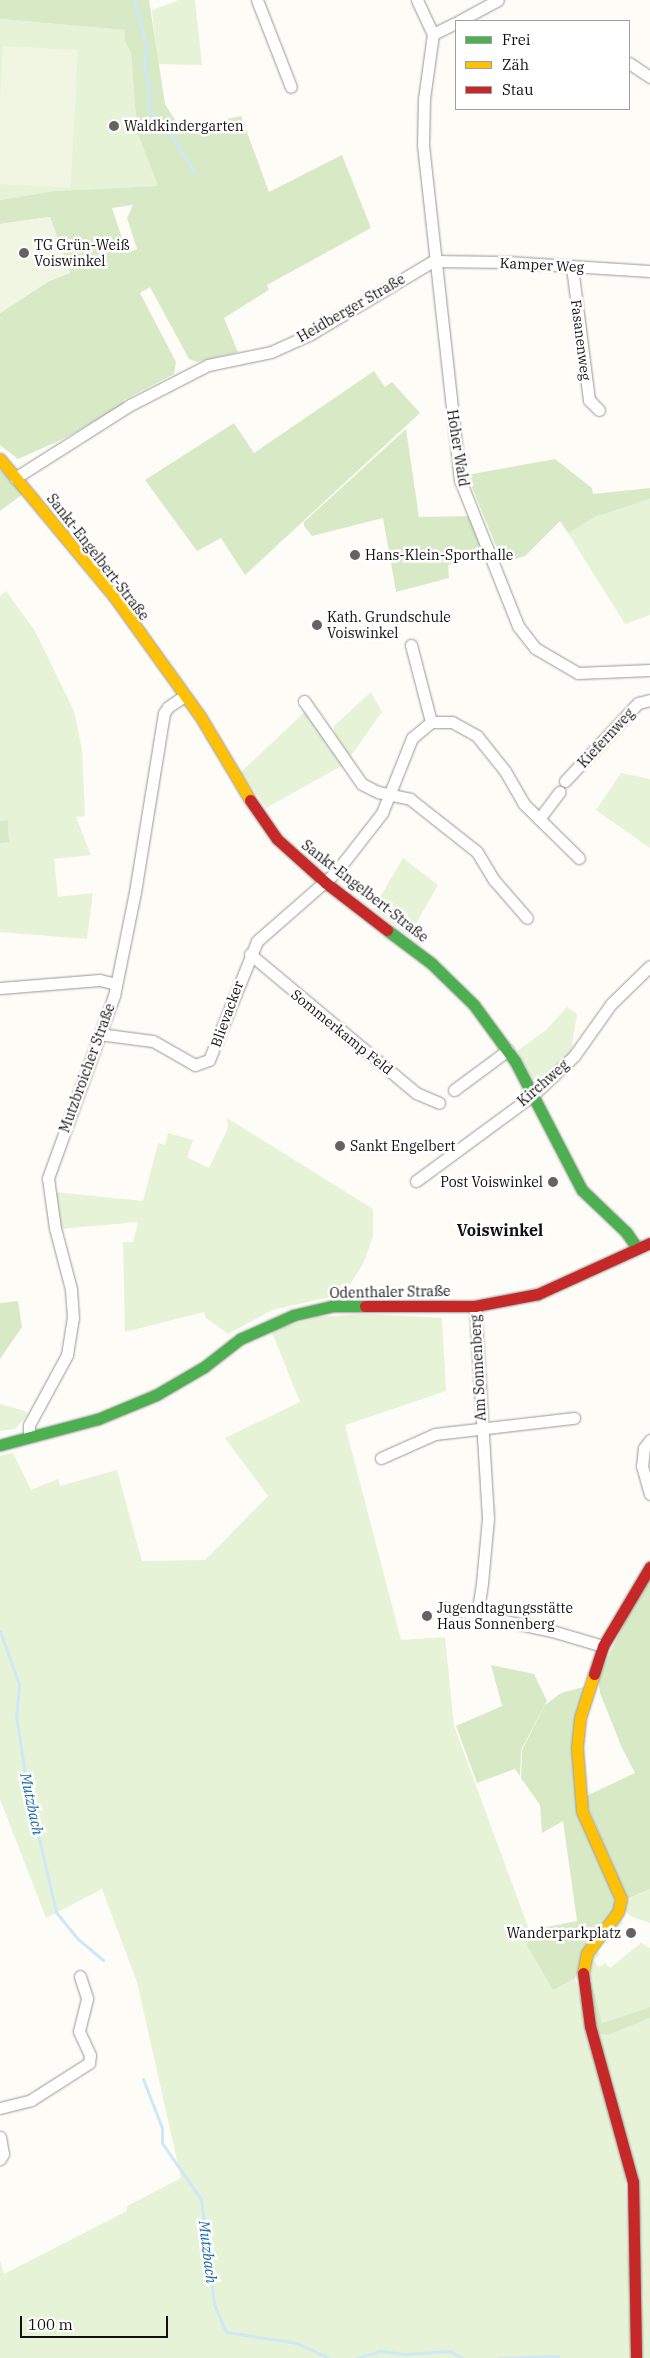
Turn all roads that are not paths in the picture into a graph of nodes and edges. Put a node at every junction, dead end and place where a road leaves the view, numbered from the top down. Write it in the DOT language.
graph roads {
  1 [pos="257,0"];
  2 [pos="417,0"];
  3 [pos="498,0"];
  4 [pos="462,20"];
  5 [pos="455,23"];
  6 [pos="433,34"];
  7 [pos="630,64"];
  8 [pos="650,77"];
  9 [pos="291,87"];
  10 [pos="434,261"];
  11 [pos="572,266"];
  12 [pos="650,270"];
  13 [pos="599,410"];
  14 [pos="0,459"];
  15 [pos="16,478"];
  16 [pos="411,645"];
  17 [pos="650,670"];
  18 [pos="183,697"];
  19 [pos="650,700"];
  20 [pos="304,701"];
  21 [pos="431,722"];
  22 [pos="565,781"];
  23 [pos="559,792"];
  24 [pos="390,795"];
  25 [pos="539,819"];
  26 [pos="579,858"];
  27 [pos="326,882"];
  28 [pos="527,918"];
  29 [pos="250,954"];
  30 [pos="650,966"];
  31 [pos="116,984"];
  32 [pos="0,988"];
  33 [pos="99,1034"];
  34 [pos="508,1050"];
  35 [pos="454,1090"];
  36 [pos="533,1095"];
  37 [pos="439,1103"];
  38 [pos="416,1181"];
  39 [pos="650,1243"];
  40 [pos="637,1248"];
  41 [pos="475,1306"];
  42 [pos="574,1418"];
  43 [pos="482,1430"];
  44 [pos="29,1437"];
  45 [pos="650,1440"];
  46 [pos="0,1445"];
  47 [pos="381,1458"];
  48 [pos="650,1494"];
  49 [pos="650,1567"];
  50 [pos="446,1608"];
  51 [pos="477,1614"];
  52 [pos="603,1646"];
  53 [pos="80,1976"];
  54 [pos="0,2108"];
  55 [pos="0,2136"];
  56 [pos="0,2159"];
  57 [pos="636,2358"];
  1 -- 9 [label="street"];
  2 -- 6 [label="street"];
  3 -- 4 [label="street"];
  5 -- 6 [label="street"];
  6 -- 10 [label="street"];
  7 -- 8 [label="street"];
  10 -- 11 [label="street, Kamper Weg"];
  10 -- 15 [label="street, Heidberger Straße"];
  10 -- 17 [label="street, Hoher Wald"];
  11 -- 12 [label="street, Kamper Weg"];
  11 -- 13 [label="street, Fasanenweg"];
  14 -- 15 [label="street, Sankt-Engelbert-Straße"];
  15 -- 18 [label="street, Sankt-Engelbert-Straße"];
  16 -- 21 [label="street"];
  18 -- 27 [label="street, Sankt-Engelbert-Straße"];
  18 -- 31 [label="street, Mutzbroicher Straße"];
  19 -- 22 [label="street, Kiefernweg"];
  20 -- 24 [label="street"];
  21 -- 24 [label="street, Blievacker"];
  21 -- 25 [label="street"];
  23 -- 25 [label="street"];
  24 -- 27 [label="street, Blievacker"];
  24 -- 28 [label="street"];
  25 -- 26 [label="street"];
  27 -- 29 [label="street, Blievacker"];
  27 -- 34 [label="street, Sankt-Engelbert-Straße"];
  29 -- 33 [label="street, Blievacker"];
  29 -- 37 [label="street, Sommerkamp Feld"];
  30 -- 36 [label="street, Kirchweg"];
  31 -- 32 [label="street"];
  31 -- 33 [label="street, Mutzbroicher Straße"];
  33 -- 44 [label="street, Mutzbroicher Straße"];
  34 -- 35 [label="street"];
  34 -- 36 [label="street, Sankt-Engelbert-Straße"];
  36 -- 38 [label="street, Kirchweg"];
  36 -- 40 [label="street, Sankt-Engelbert-Straße"];
  39 -- 40 [label="street, Odenthaler Straße"];
  40 -- 41 [label="street, Odenthaler Straße"];
  41 -- 43 [label="street, Am Sonnenberg"];
  41 -- 44 [label="street, Odenthaler Straße"];
  42 -- 43 [label="street, Am Sonnenberg"];
  43 -- 47 [label="street"];
  43 -- 51 [label="street, Am Sonnenberg"];
  44 -- 46 [label="street, Odenthaler Straße"];
  45 -- 48 [label="street"];
  49 -- 52 [label="street"];
  50 -- 51 [label="street"];
  51 -- 52 [label="street"];
  52 -- 57 [label="street"];
  53 -- 54 [label="street"];
  55 -- 56 [label="street"];
}
